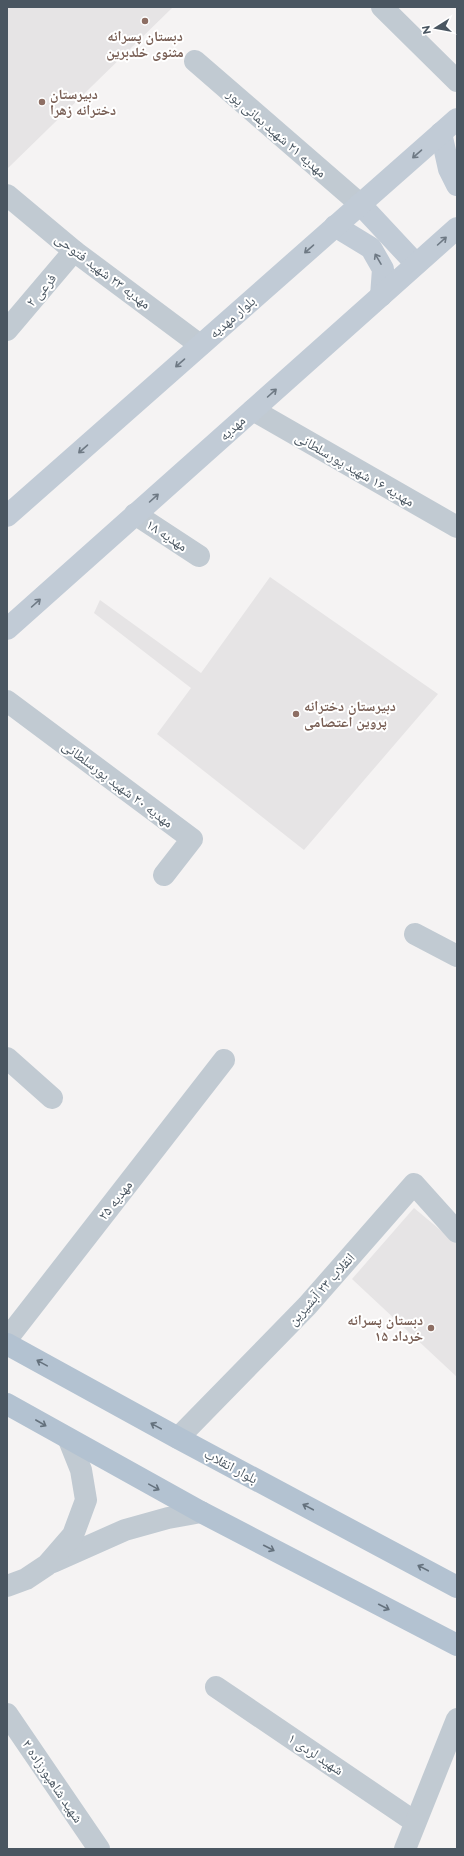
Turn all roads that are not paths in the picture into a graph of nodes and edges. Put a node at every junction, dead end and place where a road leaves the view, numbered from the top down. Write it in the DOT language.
graph roads {
  1 [pos="382,7"];
  2 [pos="195,61"];
  3 [pos="457,81"];
  4 [pos="457,119"];
  5 [pos="441,133"];
  6 [pos="457,185"];
  7 [pos="7,195"];
  8 [pos="360,204"];
  9 [pos="335,226"];
  10 [pos="457,228"];
  11 [pos="74,251"];
  12 [pos="416,264"];
  13 [pos="381,296"];
  14 [pos="7,330"];
  15 [pos="200,345"];
  16 [pos="253,410"];
  17 [pos="135,514"];
  18 [pos="7,516"];
  19 [pos="457,527"];
  20 [pos="198,556"];
  21 [pos="7,629"];
  22 [pos="7,701"];
  23 [pos="164,875"];
  24 [pos="415,934"];
  25 [pos="457,956"];
  26 [pos="7,1058"];
  27 [pos="224,1060"];
  28 [pos="52,1098"];
  29 [pos="457,1232"];
  30 [pos="7,1339"];
  31 [pos="7,1344"];
  32 [pos="7,1404"];
  33 [pos="178,1438"];
  34 [pos="69,1440"];
  35 [pos="201,1512"];
  36 [pos="47,1565"];
  37 [pos="7,1586"];
  38 [pos="457,1587"];
  39 [pos="457,1645"];
  40 [pos="216,1687"];
  41 [pos="7,1714"];
  42 [pos="457,1719"];
  43 [pos="415,1822"];
  44 [pos="99,1849"];
  45 [pos="405,1849"];
  1 -- 3 [label="street"];
  2 -- 8 [label="street, مهدیه ۲۱ شهید بمانی پور"];
  4 -- 5 [label="main road, بلوار مهدیه"];
  5 -- 6 [label="main road"];
  5 -- 8 [label="main road, بلوار مهدیه, one-way"];
  7 -- 11 [label="street, مهدیه ۲۳ شهید فتوحی"];
  8 -- 9 [label="main road, بلوار مهدیه"];
  8 -- 12 [label="main road"];
  13 -- 9 [label="main road, one-way"];
  9 -- 15 [label="main road, بلوار مهدیه, one-way"];
  12 -- 10 [label="main road, مهدیه, one-way"];
  11 -- 14 [label="street, فرعی ۲"];
  11 -- 15 [label="street, مهدیه ۲۳ شهید فتوحی"];
  12 -- 13 [label="main road, مهدیه"];
  16 -- 13 [label="main road, مهدیه, one-way"];
  15 -- 18 [label="main road, بلوار مهدیه, one-way"];
  17 -- 16 [label="main road, مهدیه, one-way"];
  16 -- 19 [label="street, مهدیه ۱۶ شهید پورسلطانی"];
  17 -- 20 [label="street, مهدیه ۱۸"];
  21 -- 17 [label="main road, مهدیه, one-way"];
  22 -- 23 [label="street, مهدیه ۲۰ شهید پورسلطانی"];
  24 -- 25 [label="street"];
  26 -- 28 [label="street"];
  27 -- 30 [label="street, مهدیه ۲۵"];
  29 -- 33 [label="street, انقلاب ۲۳ آبشیرین"];
  33 -- 31 [label="main road, بلوار انقلاب, one-way"];
  32 -- 34 [label="main road, one-way"];
  38 -- 33 [label="main road, بلوار انقلاب, one-way"];
  34 -- 35 [label="main road, one-way"];
  34 -- 36 [label="street"];
  35 -- 36 [label="street"];
  35 -- 39 [label="main road, one-way"];
  36 -- 37 [label="street"];
  40 -- 43 [label="street, شهید لردی ۱"];
  41 -- 44 [label="street, شهید شاهپورزاده ۲"];
  42 -- 43 [label="street"];
  43 -- 45 [label="street"];
}
